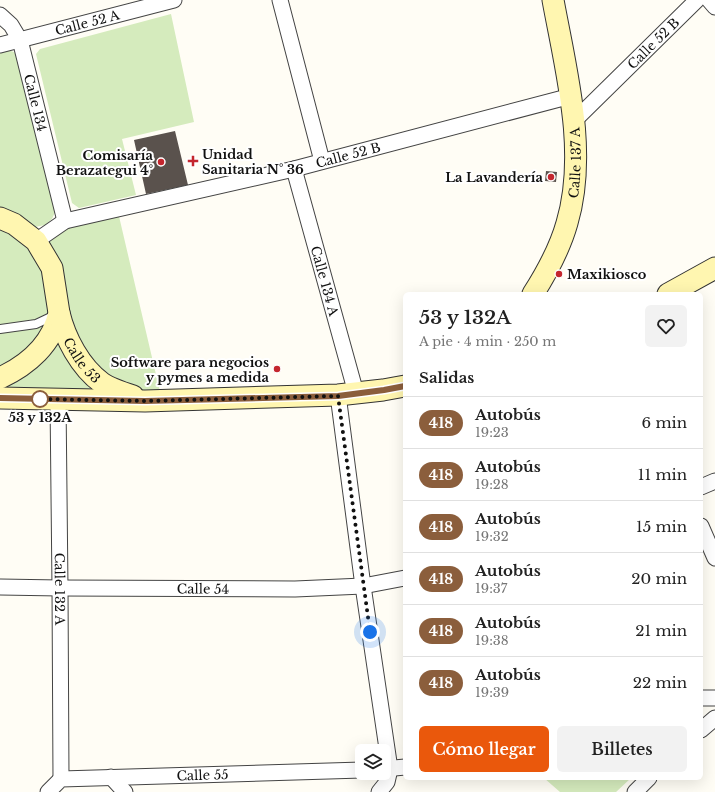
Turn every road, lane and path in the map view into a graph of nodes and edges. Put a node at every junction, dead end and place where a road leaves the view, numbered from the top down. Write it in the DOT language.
graph roads {
  1 [pos="171,0"];
  2 [pos="280,0"];
  3 [pos="553,0"];
  4 [pos="698,0"];
  5 [pos="709,0"];
  6 [pos="715,7"];
  7 [pos="0,15"];
  8 [pos="20,40"];
  9 [pos="0,45"];
  10 [pos="571,96"];
  11 [pos="574,120"];
  12 [pos="322,161"];
  13 [pos="294,169"];
  14 [pos="0,218"];
  15 [pos="65,221"];
  16 [pos="36,241"];
  17 [pos="715,268"];
  18 [pos="534,292"];
  19 [pos="672,292"];
  20 [pos="59,313"];
  21 [pos="0,329"];
  22 [pos="0,378"];
  23 [pos="403,386"];
  24 [pos="347,394"];
  25 [pos="0,398"];
  26 [pos="58,400"];
  27 [pos="145,401"];
  28 [pos="715,481"];
  29 [pos="703,486"];
  30 [pos="703,531"];
  31 [pos="715,558"];
  32 [pos="403,578"];
  33 [pos="363,586"];
  34 [pos="0,587"];
  35 [pos="60,588"];
  36 [pos="703,698"];
  37 [pos="715,698"];
  38 [pos="715,718"];
  39 [pos="703,728"];
  40 [pos="393,768"];
  41 [pos="355,770"];
  42 [pos="110,777"];
  43 [pos="61,779"];
  44 [pos="48,792"];
  45 [pos="125,792"];
  46 [pos="379,792"];
  1 -- 8 [label="street, Calle 52 A"];
  2 -- 12 [label="street"];
  3 -- 10 [label="main road, Calle 137 A"];
  4 -- 11 [label="street, Calle 52 B"];
  5 -- 6 [label="street"];
  7 -- 8 [label="street, Calle 134"];
  8 -- 9 [label="street, Calle 52 A"];
  8 -- 15 [label="street, Calle 134"];
  10 -- 11 [label="main road, Calle 137 A"];
  10 -- 12 [label="street, Calle 52 B"];
  11 -- 18 [label="main road, Calle 137 A"];
  12 -- 13 [label="street, Calle 52 B"];
  13 -- 15 [label="street, Calle 52 B"];
  13 -- 24 [label="street, Calle 134 A"];
  14 -- 16 [label="main road"];
  15 -- 16 [label="street, Calle 52 B"];
  16 -- 20 [label="main road, Calle 53"];
  17 -- 19 [label="main road"];
  20 -- 21 [label="lane"];
  20 -- 22 [label="main road"];
  20 -- 27 [label="main road, Calle 53"];
  23 -- 24 [label="main road, Calle 53"];
  24 -- 27 [label="main road, Calle 53"];
  24 -- 33 [label="street, Calle 134 A"];
  25 -- 26 [label="main road, Calle 53"];
  26 -- 27 [label="main road, Calle 53"];
  26 -- 35 [label="street, Calle 132 A"];
  28 -- 29 [label="street"];
  30 -- 31 [label="street"];
  32 -- 33 [label="street, Calle 54"];
  33 -- 35 [label="street, Calle 54"];
  33 -- 40 [label="street, Calle 134 A"];
  34 -- 35 [label="street, Calle 54"];
  35 -- 43 [label="street, Calle 132 A"];
  36 -- 37 [label="street"];
  38 -- 39 [label="street"];
  40 -- 46 [label="street"];
  41 -- 42 [label="street, Calle 55"];
  42 -- 43 [label="street, Calle 55"];
  42 -- 45 [label="street"];
  43 -- 44 [label="street"];
}
